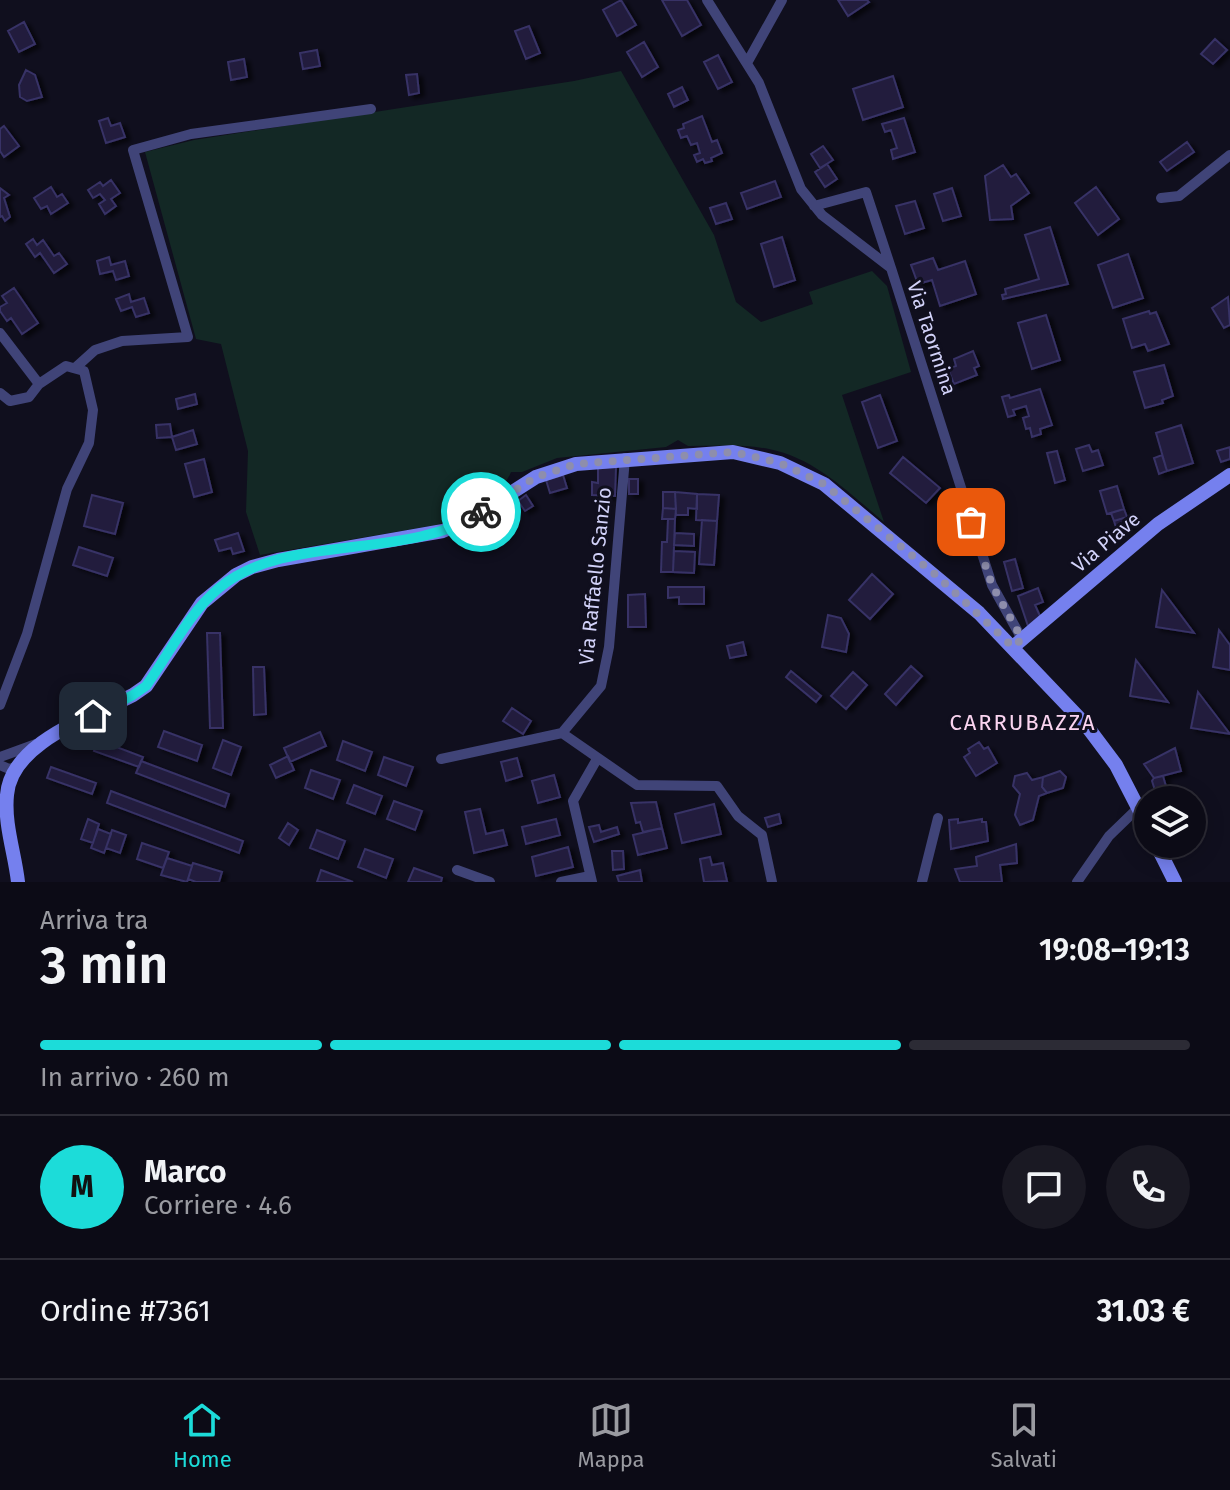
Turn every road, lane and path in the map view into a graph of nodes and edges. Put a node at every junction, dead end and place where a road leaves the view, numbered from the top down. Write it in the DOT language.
graph roads {
  1 [pos="707,0"];
  2 [pos="782,0"];
  3 [pos="747,63"];
  4 [pos="371,109"];
  5 [pos="1230,155"];
  6 [pos="1161,198"];
  7 [pos="814,206"];
  8 [pos="891,268"];
  9 [pos="0,333"];
  10 [pos="75,368"];
  11 [pos="39,384"];
  12 [pos="0,393"];
  13 [pos="625,458"];
  14 [pos="1230,475"];
  15 [pos="1018,643"];
  16 [pos="0,705"];
  17 [pos="562,733"];
  18 [pos="41,742"];
  19 [pos="2,754"];
  20 [pos="441,759"];
  21 [pos="597,759"];
  22 [pos="0,765"];
  23 [pos="16,767"];
  24 [pos="0,790"];
  25 [pos="1134,798"];
  26 [pos="6,812"];
  27 [pos="1134,812"];
  28 [pos="938,818"];
  29 [pos="1163,858"];
  30 [pos="457,870"];
  31 [pos="591,879"];
  32 [pos="18,882"];
  33 [pos="490,882"];
  34 [pos="561,882"];
  35 [pos="772,882"];
  36 [pos="922,882"];
  37 [pos="1077,882"];
  38 [pos="1175,882"];
  1 -- 3 [label="street, Via Taormina"];
  2 -- 3 [label="street"];
  3 -- 7 [label="street, Via Taormina"];
  4 -- 10 [label="street"];
  5 -- 6 [label="street"];
  7 -- 8 [label="street, Via Taormina"];
  7 -- 8 [label="street"];
  8 -- 15 [label="street, Via Taormina"];
  9 -- 11 [label="street"];
  10 -- 11 [label="street"];
  10 -- 16 [label="street"];
  11 -- 12 [label="street"];
  13 -- 15 [label="main road"];
  13 -- 17 [label="street, Via Raffaello Sanzio"];
  13 -- 18 [label="main road"];
  14 -- 15 [label="main road, Via Piave"];
  15 -- 25 [label="main road"];
  17 -- 20 [label="street"];
  17 -- 21 [label="street"];
  18 -- 19 [label="street"];
  18 -- 23 [label="main road"];
  19 -- 23 [label="street"];
  21 -- 31 [label="street"];
  21 -- 35 [label="street"];
  22 -- 23 [label="street"];
  23 -- 26 [label="main road"];
  24 -- 26 [label="street"];
  26 -- 32 [label="main road"];
  27 -- 37 [label="street"];
  28 -- 36 [label="street"];
  29 -- 38 [label="main road"];
  30 -- 33 [label="street"];
  31 -- 34 [label="street"];
}
